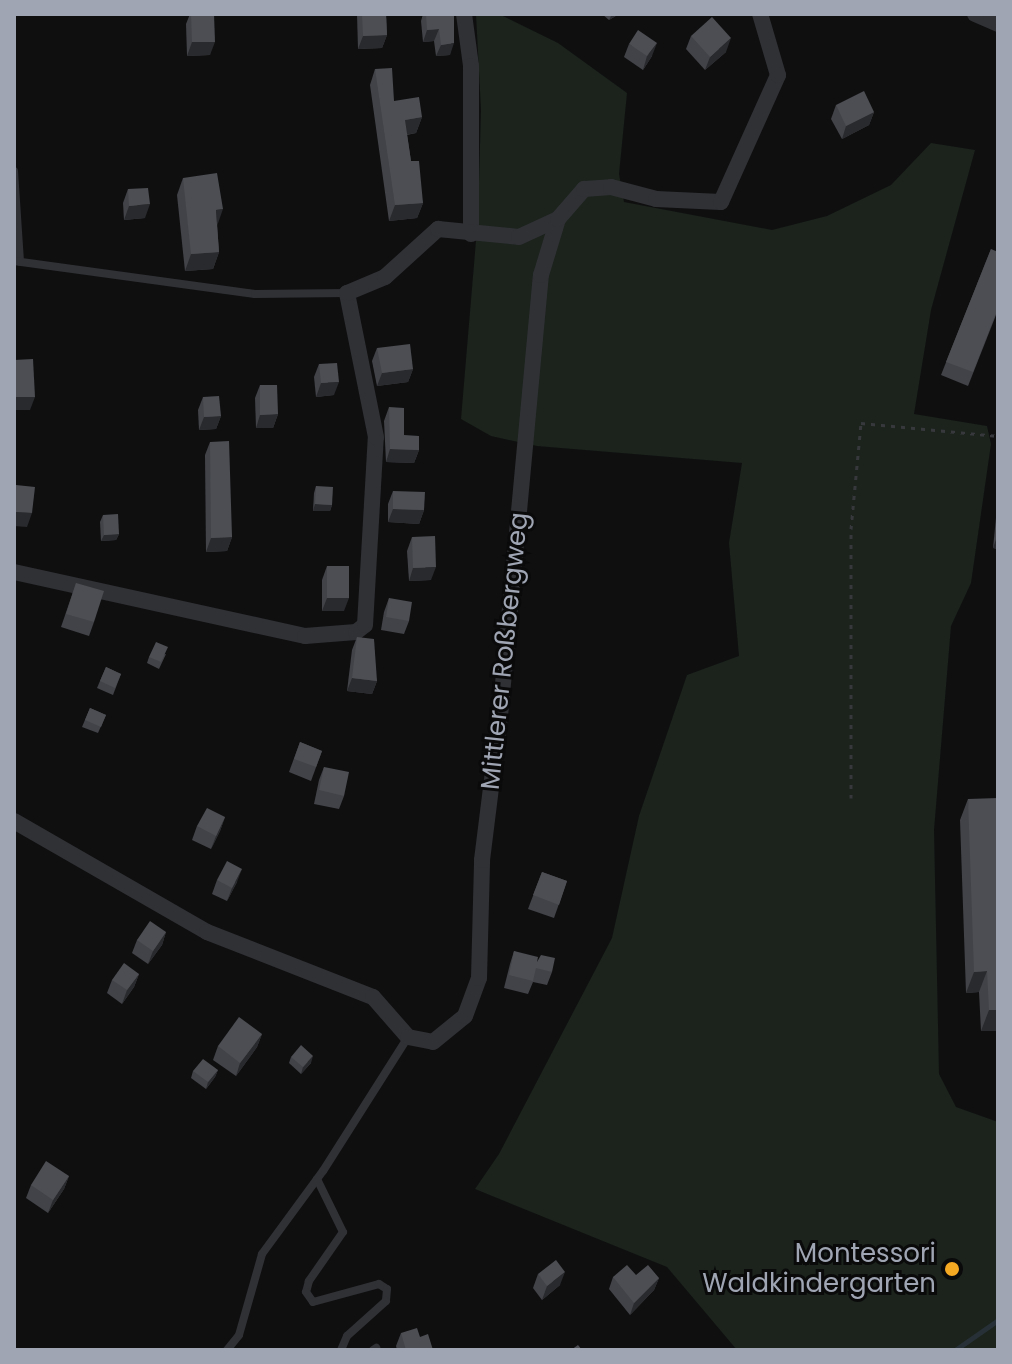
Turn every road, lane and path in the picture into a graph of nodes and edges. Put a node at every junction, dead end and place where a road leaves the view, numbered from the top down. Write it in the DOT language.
graph roads {
  1 [pos="464,14"];
  2 [pos="760,14"];
  3 [pos="975,14"];
  4 [pos="998,24"];
  5 [pos="14,171"];
  6 [pos="558,219"];
  7 [pos="471,234"];
  8 [pos="17,262"];
  9 [pos="347,293"];
  10 [pos="998,436"];
  11 [pos="14,572"];
  12 [pos="851,798"];
  13 [pos="14,821"];
  14 [pos="408,1037"];
  15 [pos="317,1179"];
  16 [pos="227,1350"];
  17 [pos="341,1350"];
  1 -- 7 [label="street"];
  2 -- 6 [label="street, Mittlerer Roßbergweg"];
  3 -- 4 [label="street"];
  5 -- 8 [label="lane"];
  6 -- 7 [label="street, Mittlerer Roßbergweg"];
  6 -- 14 [label="street, Mittlerer Roßbergweg"];
  7 -- 9 [label="street, Mittlerer Roßbergweg"];
  8 -- 9 [label="lane"];
  9 -- 11 [label="street"];
  10 -- 12 [label="path"];
  13 -- 14 [label="street"];
  14 -- 15 [label="lane"];
  15 -- 16 [label="lane"];
  15 -- 17 [label="lane"];
}
